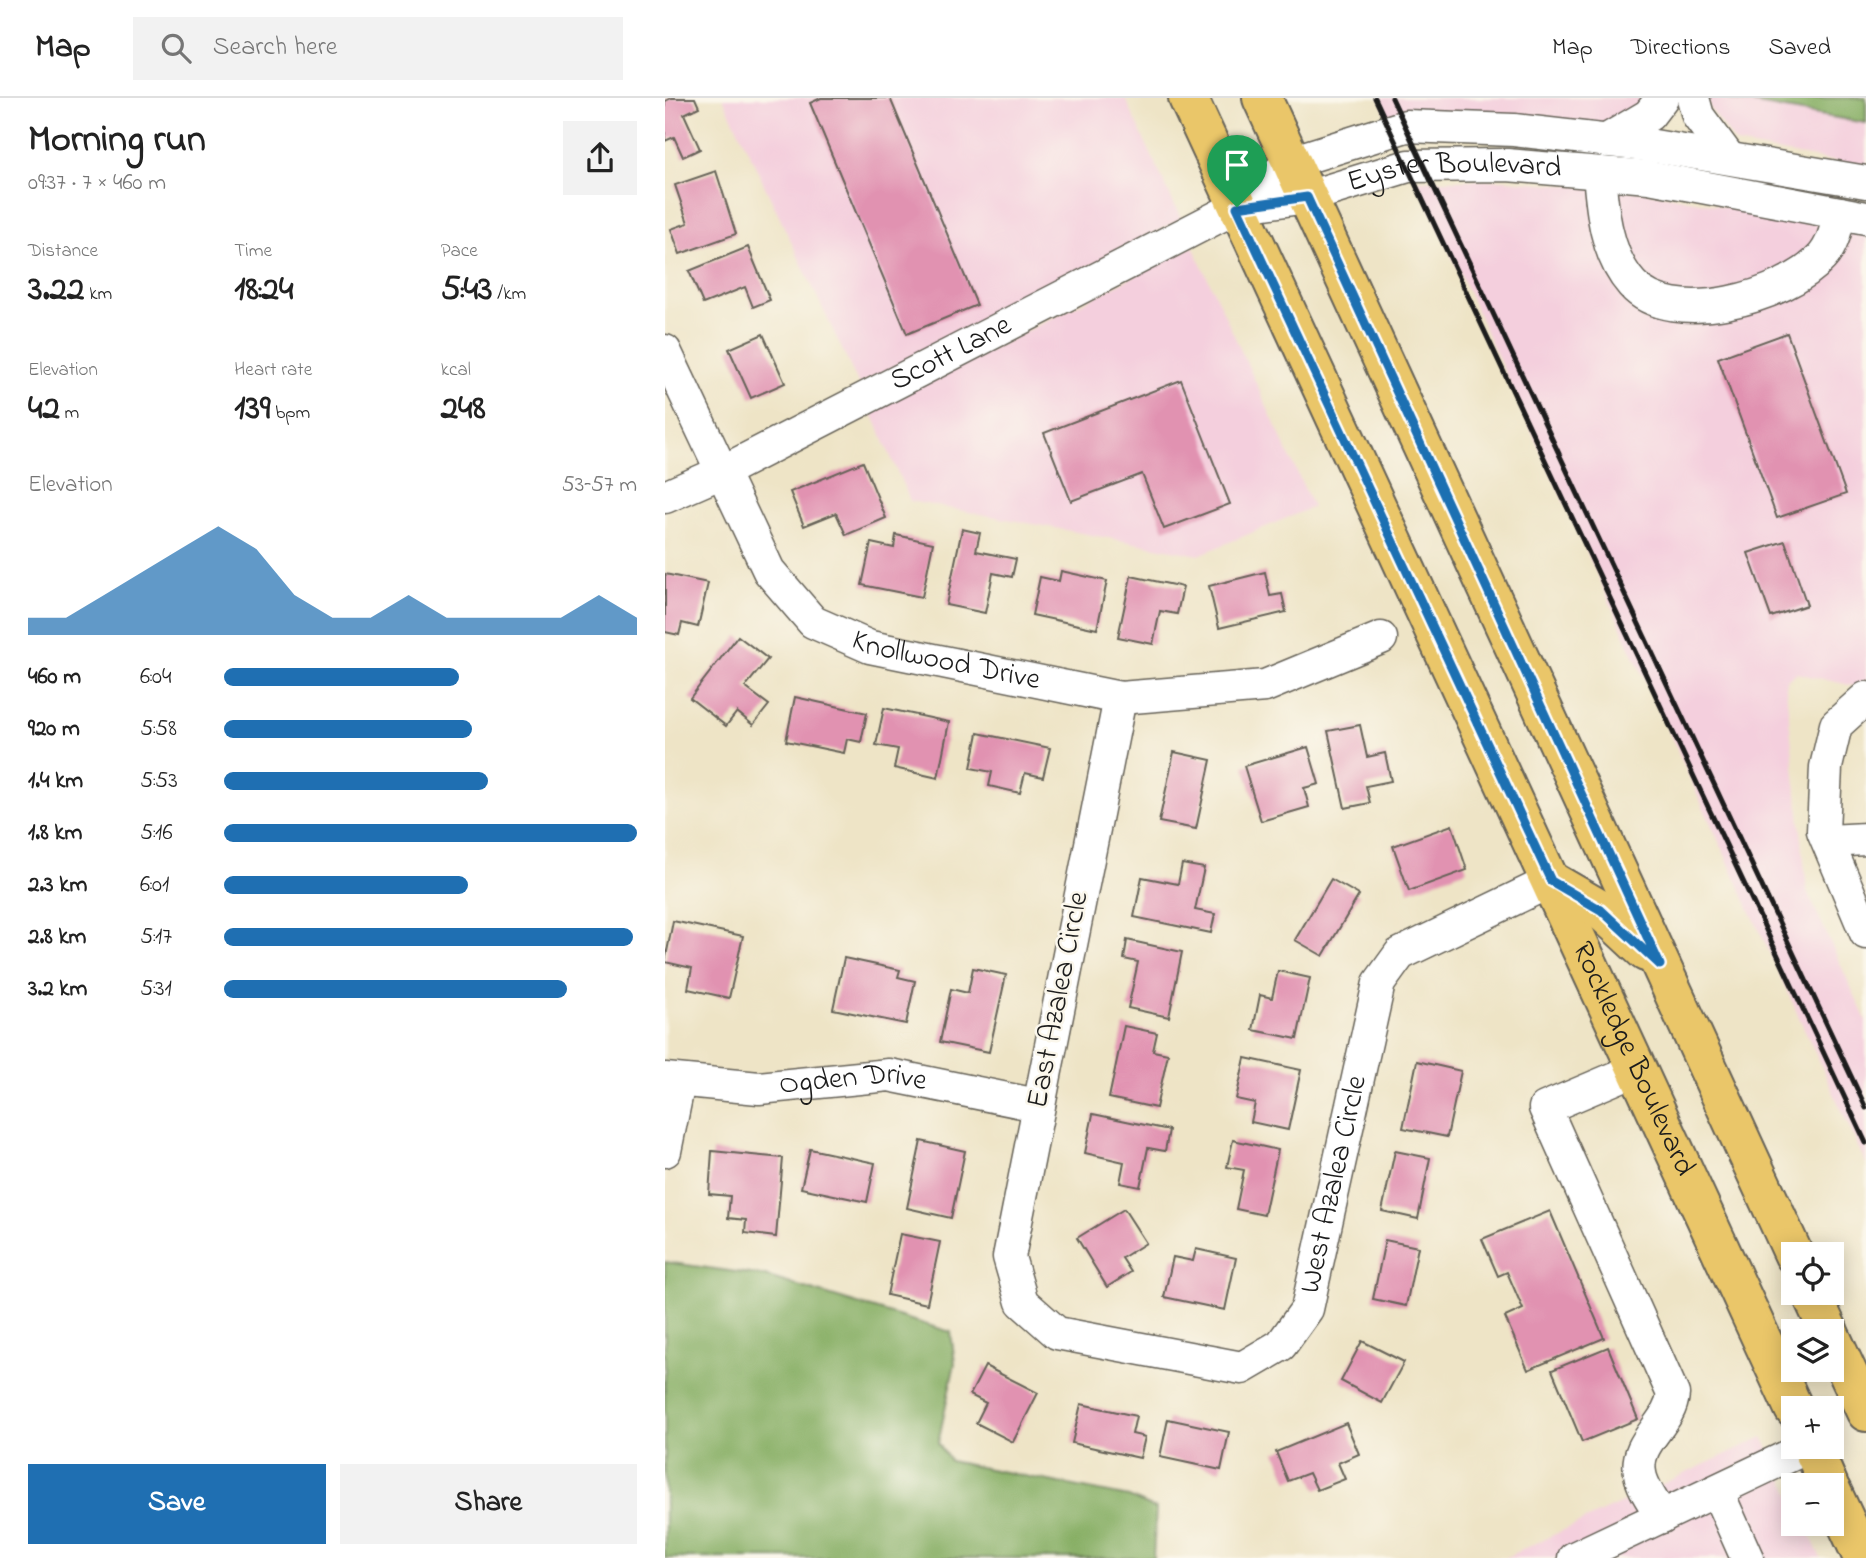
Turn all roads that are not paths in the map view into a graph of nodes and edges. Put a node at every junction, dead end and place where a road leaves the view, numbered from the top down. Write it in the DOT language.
graph roads {
  1 [pos="1188,98"];
  2 [pos="1262,98"];
  3 [pos="1662,98"];
  4 [pos="1693,98"];
  5 [pos="1605,141"];
  6 [pos="1729,158"];
  7 [pos="1290,162"];
  8 [pos="1599,173"];
  9 [pos="1866,182"];
  10 [pos="1307,197"];
  11 [pos="1237,207"];
  12 [pos="1853,215"];
  13 [pos="665,351"];
  14 [pos="722,471"];
  15 [pos="665,496"];
  16 [pos="1381,638"];
  17 [pos="1121,698"];
  18 [pos="1866,698"];
  19 [pos="1866,839"];
  20 [pos="1828,841"];
  21 [pos="1551,881"];
  22 [pos="1866,933"];
  23 [pos="1660,965"];
  24 [pos="1637,1069"];
  25 [pos="672,1081"];
  26 [pos="1037,1105"];
  27 [pos="665,1151"];
  28 [pos="1788,1242"];
  29 [pos="1022,1301"];
  30 [pos="1844,1365"];
  31 [pos="1788,1396"];
  32 [pos="1866,1412"];
  33 [pos="1785,1459"];
  34 [pos="1717,1491"];
  35 [pos="1662,1517"];
  36 [pos="1844,1518"];
  37 [pos="1574,1558"];
  38 [pos="1747,1558"];
  39 [pos="1863,1558"];
  1 -- 11 [label="main road, Rockledge Boulevard"];
  2 -- 7 [label="main road"];
  3 -- 5 [label="street"];
  4 -- 6 [label="street"];
  5 -- 6 [label="street, Eyster Boulevard"];
  5 -- 7 [label="street, Eyster Boulevard"];
  6 -- 9 [label="street, Eyster Boulevard"];
  7 -- 10 [label="main road"];
  7 -- 11 [label="street, Eyster Boulevard"];
  8 -- 10 [label="street, Eyster Boulevard"];
  8 -- 12 [label="street, Eyster Boulevard"];
  8 -- 12 [label="street"];
  10 -- 11 [label="street, Eyster Boulevard"];
  10 -- 23 [label="main road"];
  11 -- 14 [label="street, Scott Lane"];
  11 -- 21 [label="main road, Rockledge Boulevard"];
  13 -- 14 [label="street, Knollwood Drive"];
  14 -- 15 [label="street, Scott Lane"];
  14 -- 17 [label="street, Knollwood Drive"];
  16 -- 17 [label="street, Knollwood Drive"];
  17 -- 26 [label="street, East Azalea Circle"];
  18 -- 20 [label="street"];
  19 -- 20 [label="street"];
  20 -- 22 [label="street"];
  21 -- 23 [label="main road"];
  21 -- 24 [label="main road, Rockledge Boulevard"];
  21 -- 29 [label="street, West Azalea Circle"];
  23 -- 28 [label="main road"];
  24 -- 31 [label="main road, Rockledge Boulevard"];
  24 -- 35 [label="street"];
  25 -- 26 [label="street, Ogden Drive"];
  25 -- 27 [label="street"];
  26 -- 29 [label="street, East Azalea Circle"];
  30 -- 32 [label="main road"];
  33 -- 34 [label="street"];
  34 -- 35 [label="street"];
  34 -- 38 [label="street"];
  35 -- 37 [label="street"];
  36 -- 39 [label="main road"];
}
